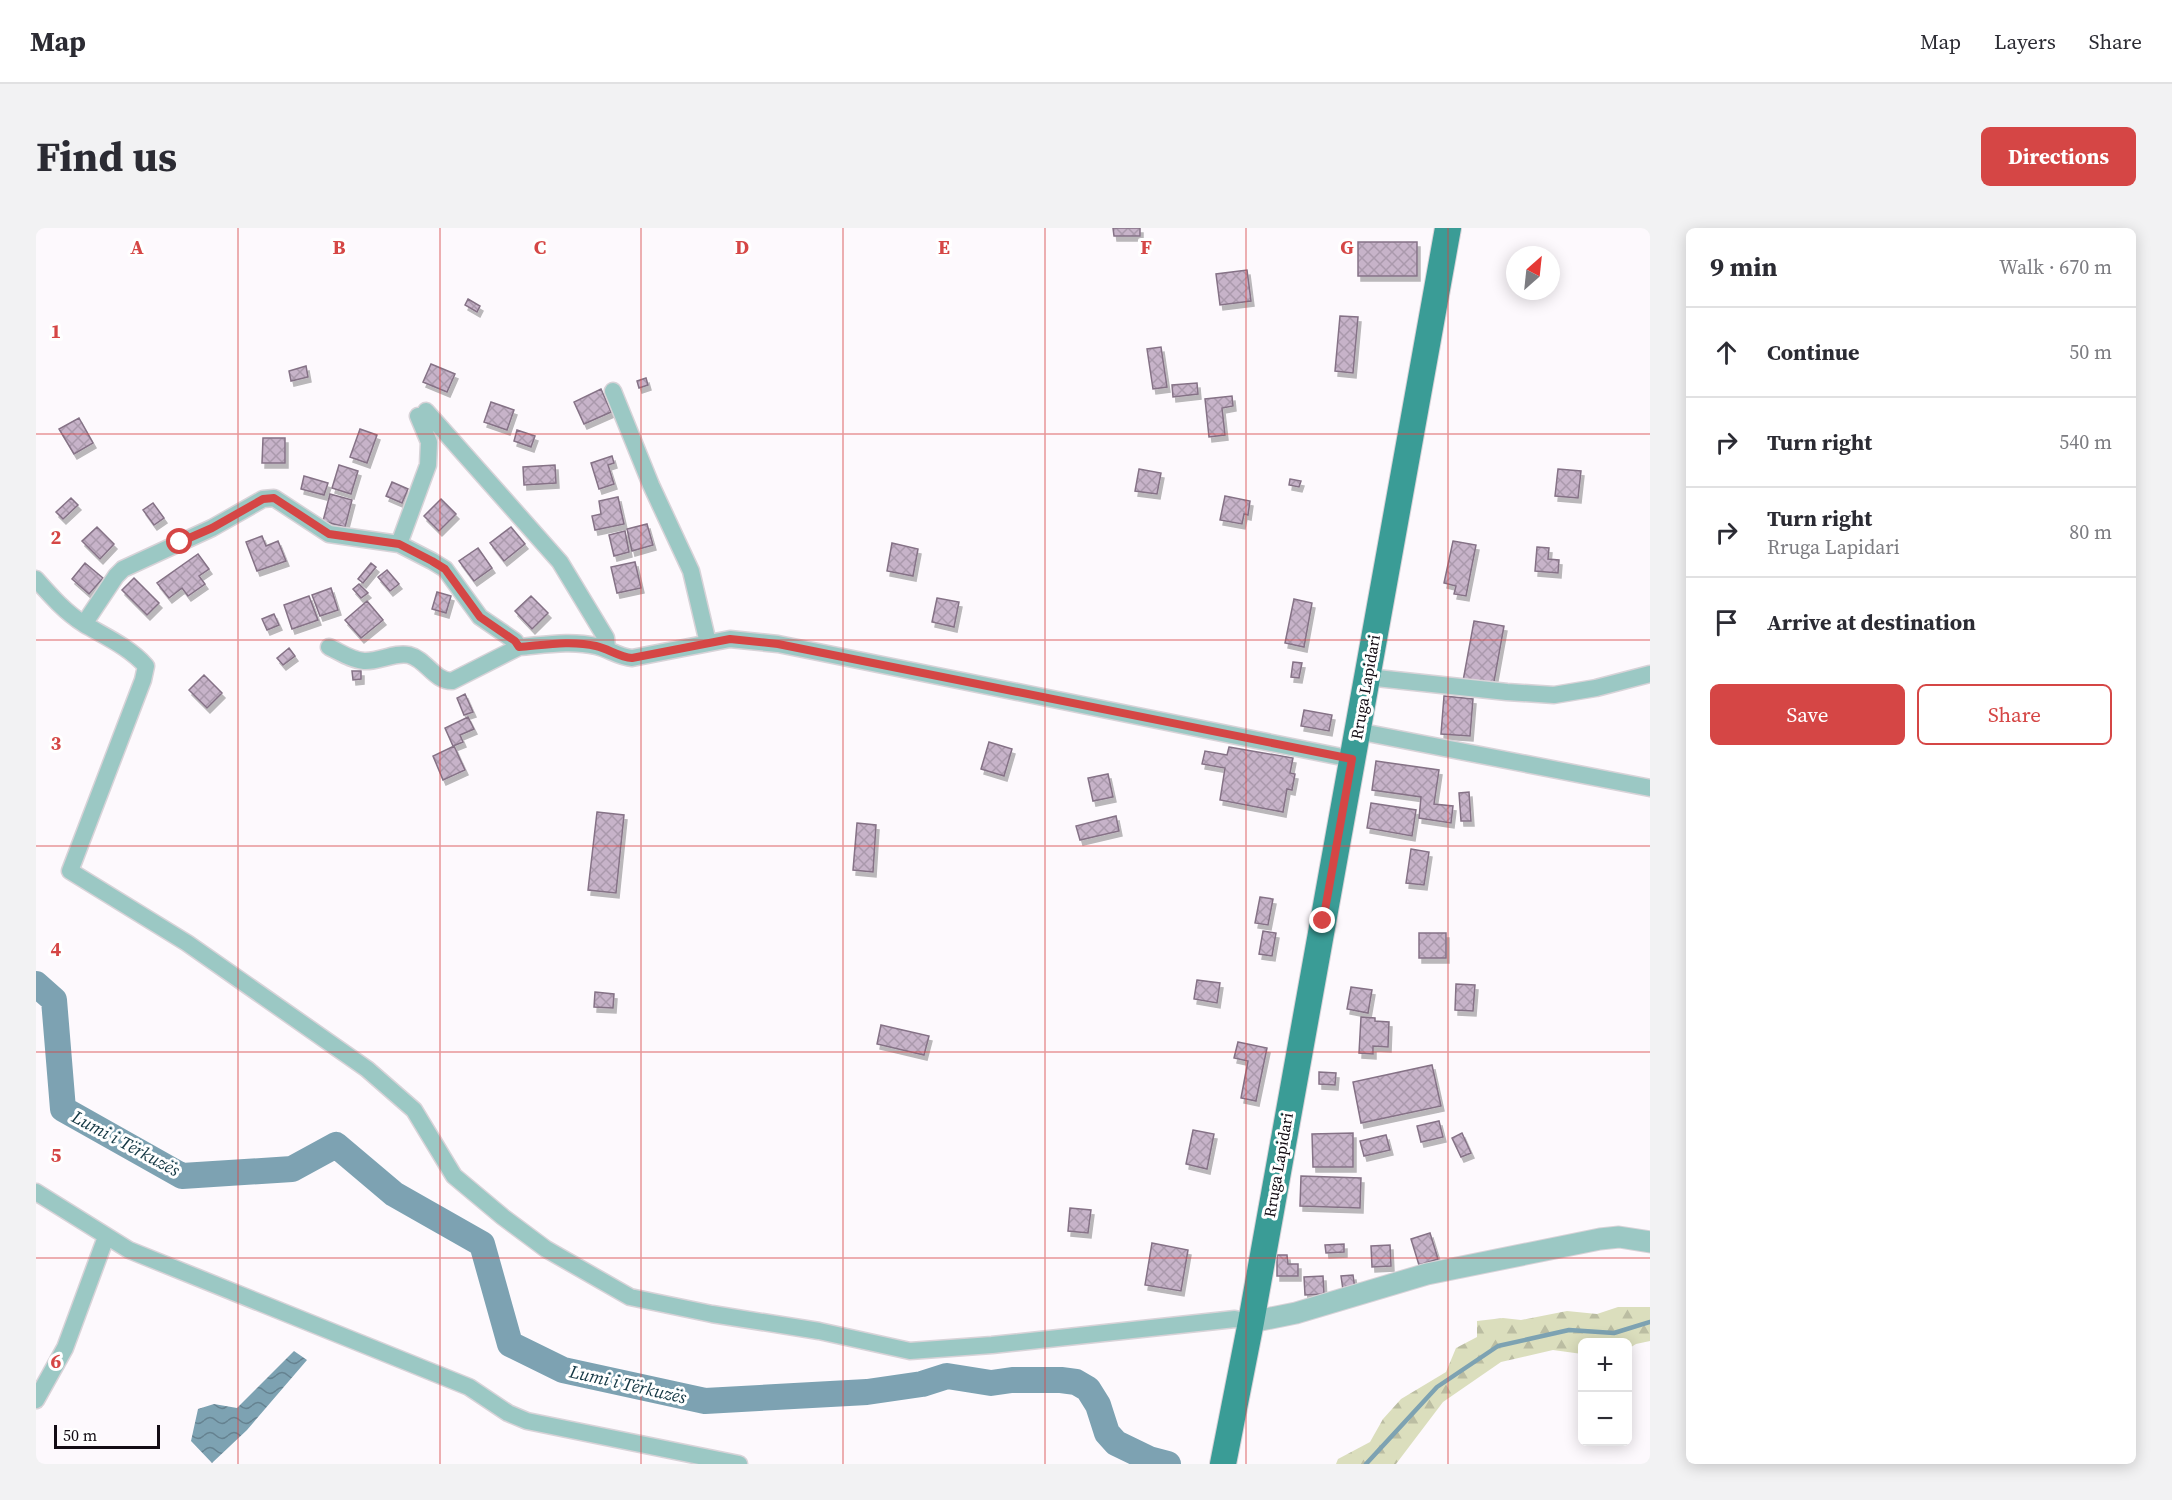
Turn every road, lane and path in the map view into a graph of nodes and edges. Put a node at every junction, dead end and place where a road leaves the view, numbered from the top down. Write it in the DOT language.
graph roads {
  1 [pos="1448,228"];
  2 [pos="613,391"];
  3 [pos="399,544"];
  4 [pos="36,579"];
  5 [pos="84,624"];
  6 [pos="708,643"];
  7 [pos="329,647"];
  8 [pos="519,647"];
  9 [pos="607,650"];
  10 [pos="1650,674"];
  11 [pos="1367,677"];
  12 [pos="1357,731"];
  13 [pos="1352,759"];
  14 [pos="1650,788"];
  15 [pos="36,1192"];
  16 [pos="106,1237"];
  17 [pos="1650,1242"];
  18 [pos="1251,1322"];
  19 [pos="36,1400"];
  20 [pos="740,1464"];
  21 [pos="1223,1464"];
  1 -- 11 [label="main road, Rruga Lapidari"];
  2 -- 6 [label="street"];
  3 -- 5 [label="street"];
  3 -- 8 [label="street"];
  3 -- 9 [label="street"];
  4 -- 5 [label="street"];
  5 -- 18 [label="street"];
  6 -- 9 [label="street"];
  6 -- 13 [label="street"];
  7 -- 8 [label="street"];
  8 -- 9 [label="street"];
  10 -- 11 [label="street"];
  11 -- 12 [label="main road, Rruga Lapidari"];
  12 -- 13 [label="main road, Rruga Lapidari"];
  12 -- 14 [label="street"];
  13 -- 18 [label="main road, Rruga Lapidari"];
  15 -- 16 [label="street"];
  16 -- 19 [label="street"];
  16 -- 20 [label="street"];
  17 -- 18 [label="street"];
  18 -- 21 [label="main road, Rruga Lapidari"];
}
